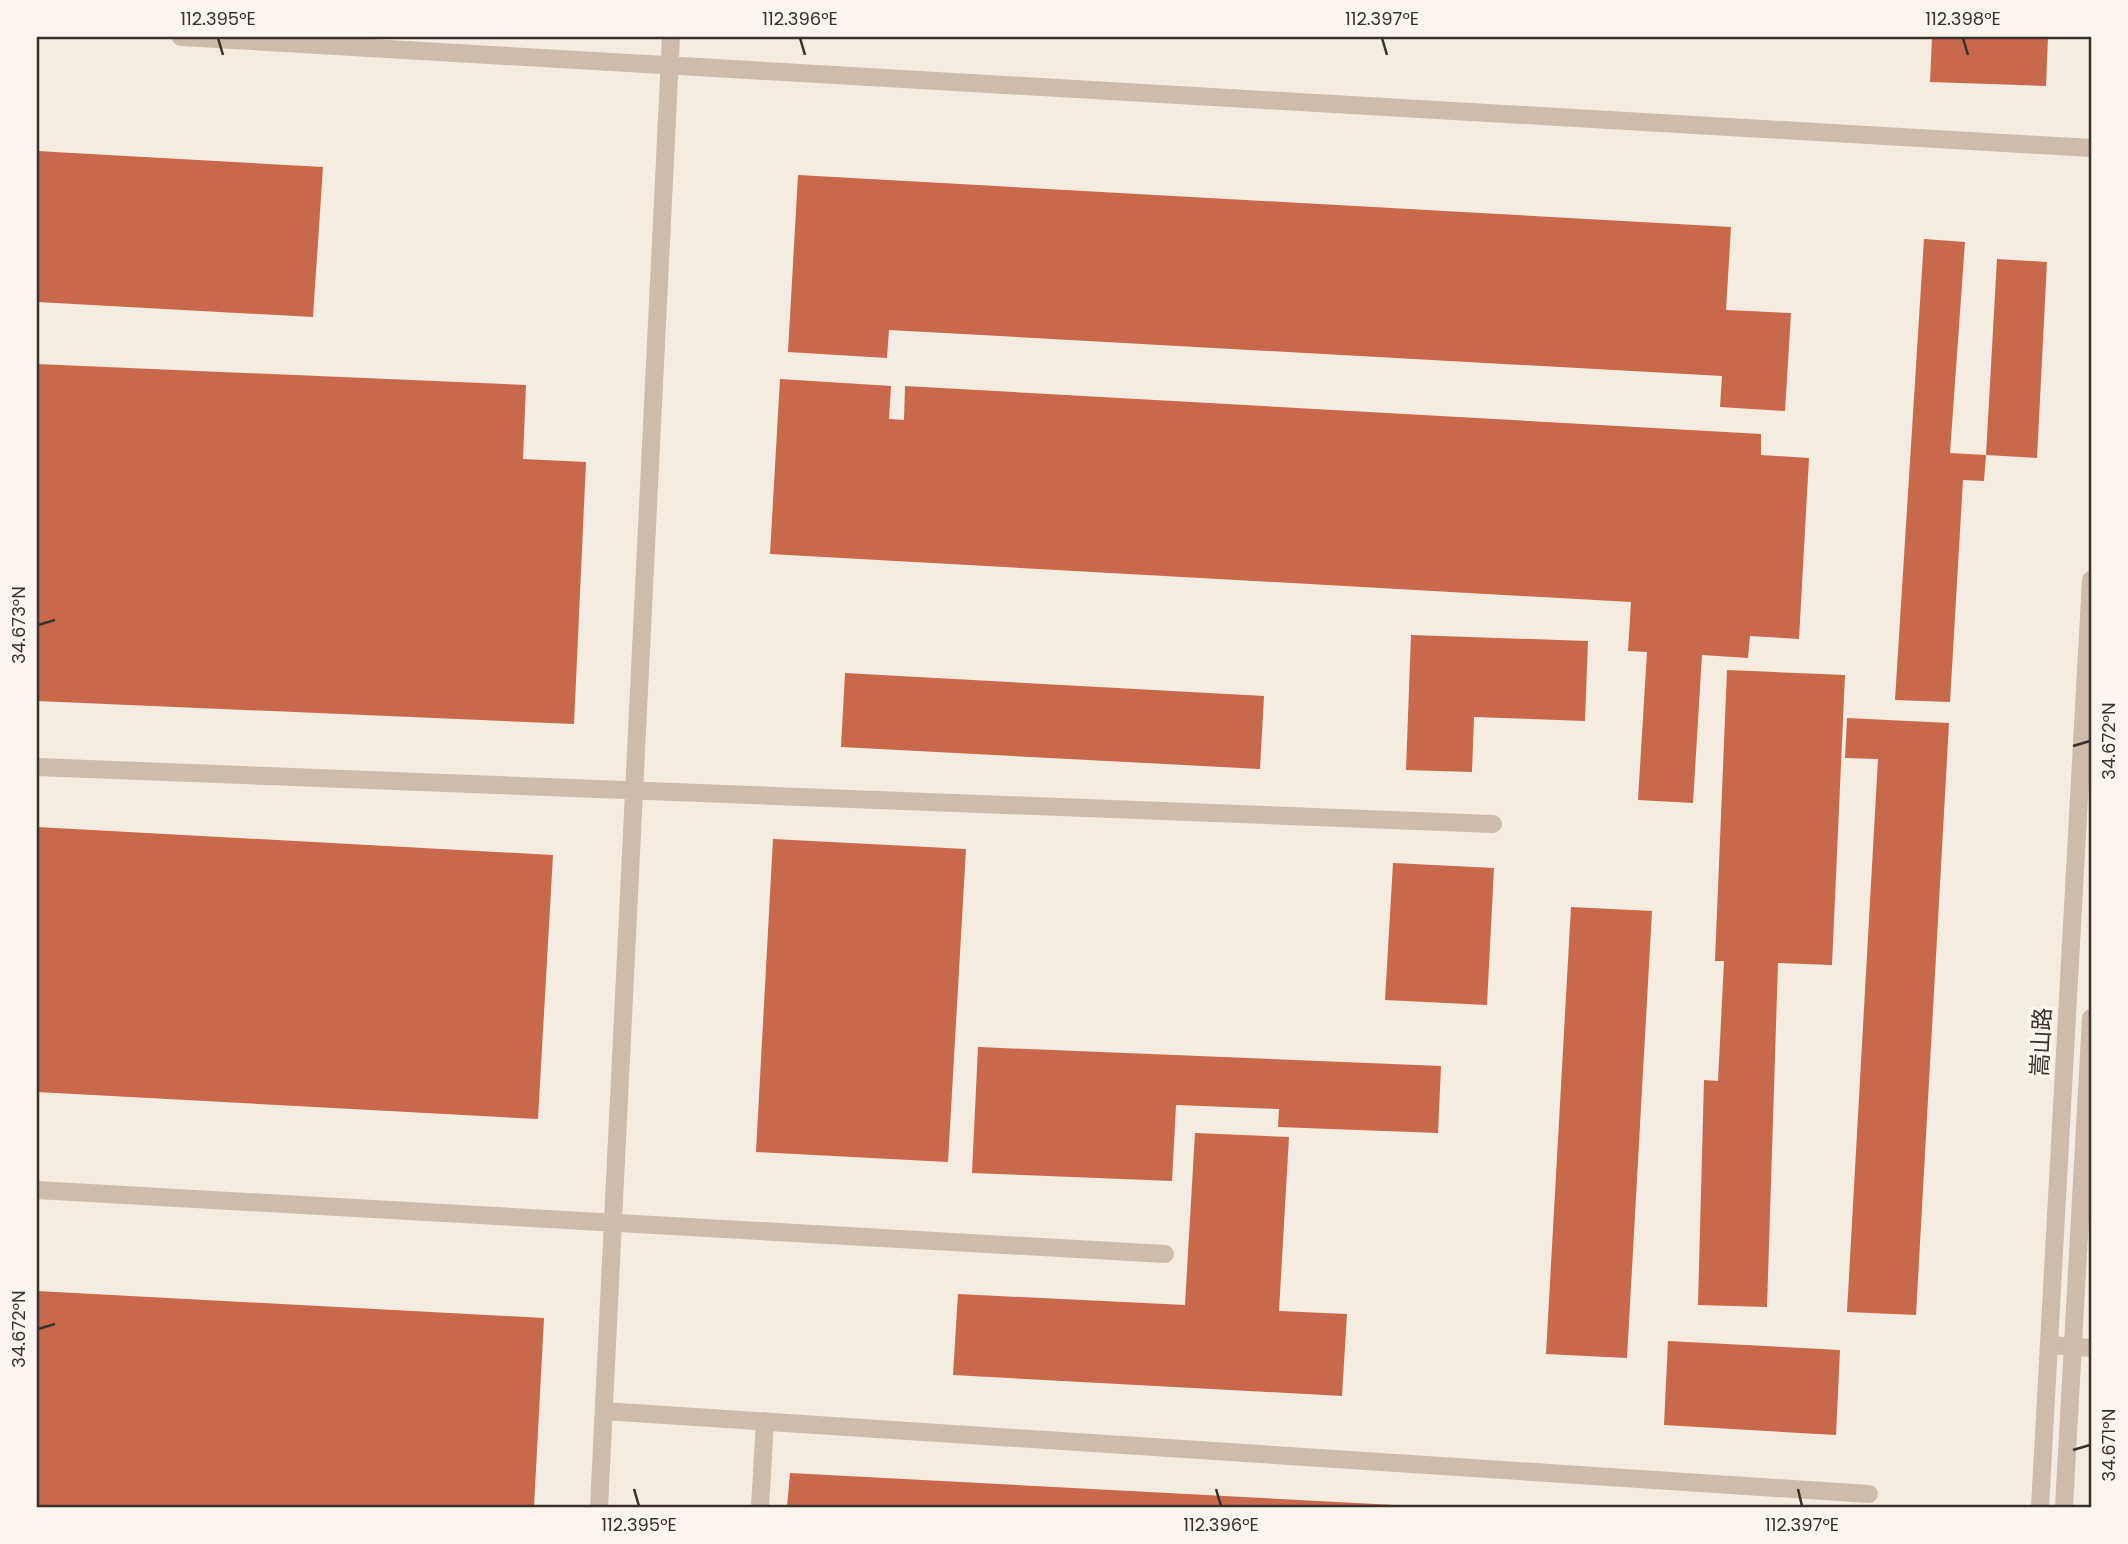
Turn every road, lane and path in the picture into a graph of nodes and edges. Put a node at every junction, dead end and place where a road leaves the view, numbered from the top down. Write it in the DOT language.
graph roads {
  1 [pos="181,37"];
  2 [pos="671,37"];
  3 [pos="670,65"];
  4 [pos="2091,149"];
  5 [pos="2091,580"];
  6 [pos="37,767"];
  7 [pos="634,790"];
  8 [pos="1493,824"];
  9 [pos="2067,1012"];
  10 [pos="2091,1016"];
  11 [pos="37,1190"];
  12 [pos="613,1223"];
  13 [pos="1165,1254"];
  14 [pos="2049,1345"];
  15 [pos="2082,1347"];
  16 [pos="604,1411"];
  17 [pos="765,1421"];
  18 [pos="1869,1494"];
  19 [pos="599,1507"];
  20 [pos="760,1507"];
  21 [pos="2040,1507"];
  22 [pos="2064,1507"];
  1 -- 3 [label="street"];
  2 -- 3 [label="street"];
  3 -- 4 [label="street"];
  3 -- 7 [label="street"];
  5 -- 9 [label="street, 嵩山路"];
  6 -- 7 [label="street"];
  7 -- 8 [label="street"];
  7 -- 12 [label="street"];
  9 -- 10 [label="street"];
  9 -- 14 [label="street, 嵩山路"];
  10 -- 15 [label="street"];
  11 -- 12 [label="street"];
  12 -- 13 [label="street"];
  12 -- 16 [label="street"];
  14 -- 15 [label="street"];
  14 -- 21 [label="street, 嵩山路"];
  15 -- 22 [label="street"];
  16 -- 17 [label="street"];
  16 -- 19 [label="street"];
  17 -- 18 [label="street"];
  17 -- 20 [label="street"];
}
